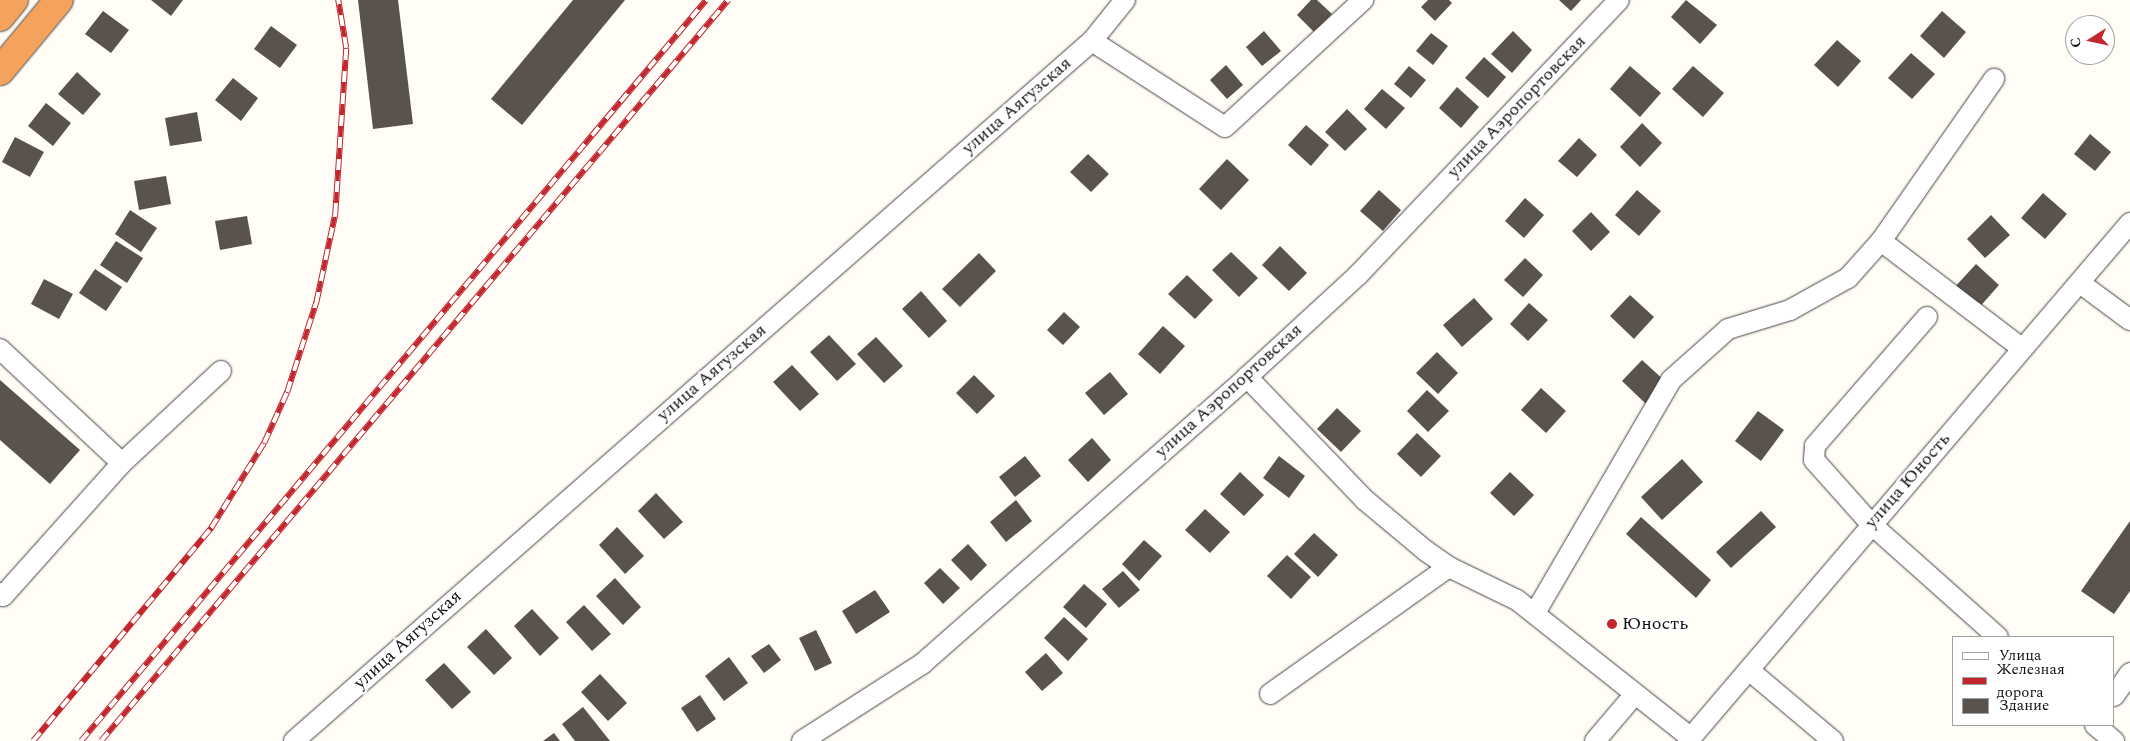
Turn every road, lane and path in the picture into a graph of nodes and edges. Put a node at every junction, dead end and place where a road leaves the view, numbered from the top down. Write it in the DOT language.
graph roads {
  1 [pos="14,0"];
  2 [pos="59,0"];
  3 [pos="1125,0"];
  4 [pos="1363,0"];
  5 [pos="1619,0"];
  6 [pos="0,17"];
  7 [pos="1092,40"];
  8 [pos="0,71"];
  9 [pos="1994,79"];
  10 [pos="2130,224"];
  11 [pos="1881,241"];
  12 [pos="2080,283"];
  13 [pos="1927,317"];
  14 [pos="2130,320"];
  15 [pos="0,349"];
  16 [pos="2023,349"];
  17 [pos="221,371"];
  18 [pos="1247,377"];
  19 [pos="122,463"];
  20 [pos="1871,524"];
  21 [pos="1449,567"];
  22 [pos="1,596"];
  23 [pos="1535,613"];
  24 [pos="1997,636"];
  25 [pos="1749,670"];
  26 [pos="2130,673"];
  27 [pos="1270,694"];
  28 [pos="1635,694"];
  29 [pos="2115,695"];
  30 [pos="2096,726"];
  31 [pos="1690,740"];
  32 [pos="294,741"];
  33 [pos="802,741"];
  34 [pos="1595,741"];
  35 [pos="1833,741"];
  36 [pos="2114,741"];
  1 -- 6 [label="highway"];
  2 -- 8 [label="highway"];
  3 -- 7 [label="street, улица Аягузская"];
  4 -- 7 [label="street"];
  5 -- 18 [label="street, улица Аэропортовская"];
  7 -- 32 [label="street, улица Аягузская"];
  9 -- 11 [label="street"];
  10 -- 12 [label="street, улица Юность"];
  11 -- 16 [label="street"];
  11 -- 23 [label="street"];
  12 -- 14 [label="street"];
  12 -- 16 [label="street, улица Юность"];
  13 -- 20 [label="street"];
  15 -- 19 [label="street"];
  16 -- 20 [label="street, улица Юность"];
  17 -- 19 [label="street"];
  18 -- 21 [label="street"];
  18 -- 33 [label="street, улица Аэропортовская"];
  19 -- 22 [label="street"];
  20 -- 24 [label="street"];
  20 -- 25 [label="street, улица Юность"];
  21 -- 23 [label="street"];
  21 -- 27 [label="street"];
  23 -- 28 [label="street"];
  25 -- 31 [label="street, улица Юность"];
  25 -- 35 [label="street"];
  26 -- 29 [label="street"];
  28 -- 31 [label="street"];
  28 -- 34 [label="street"];
  30 -- 36 [label="street"];
}
